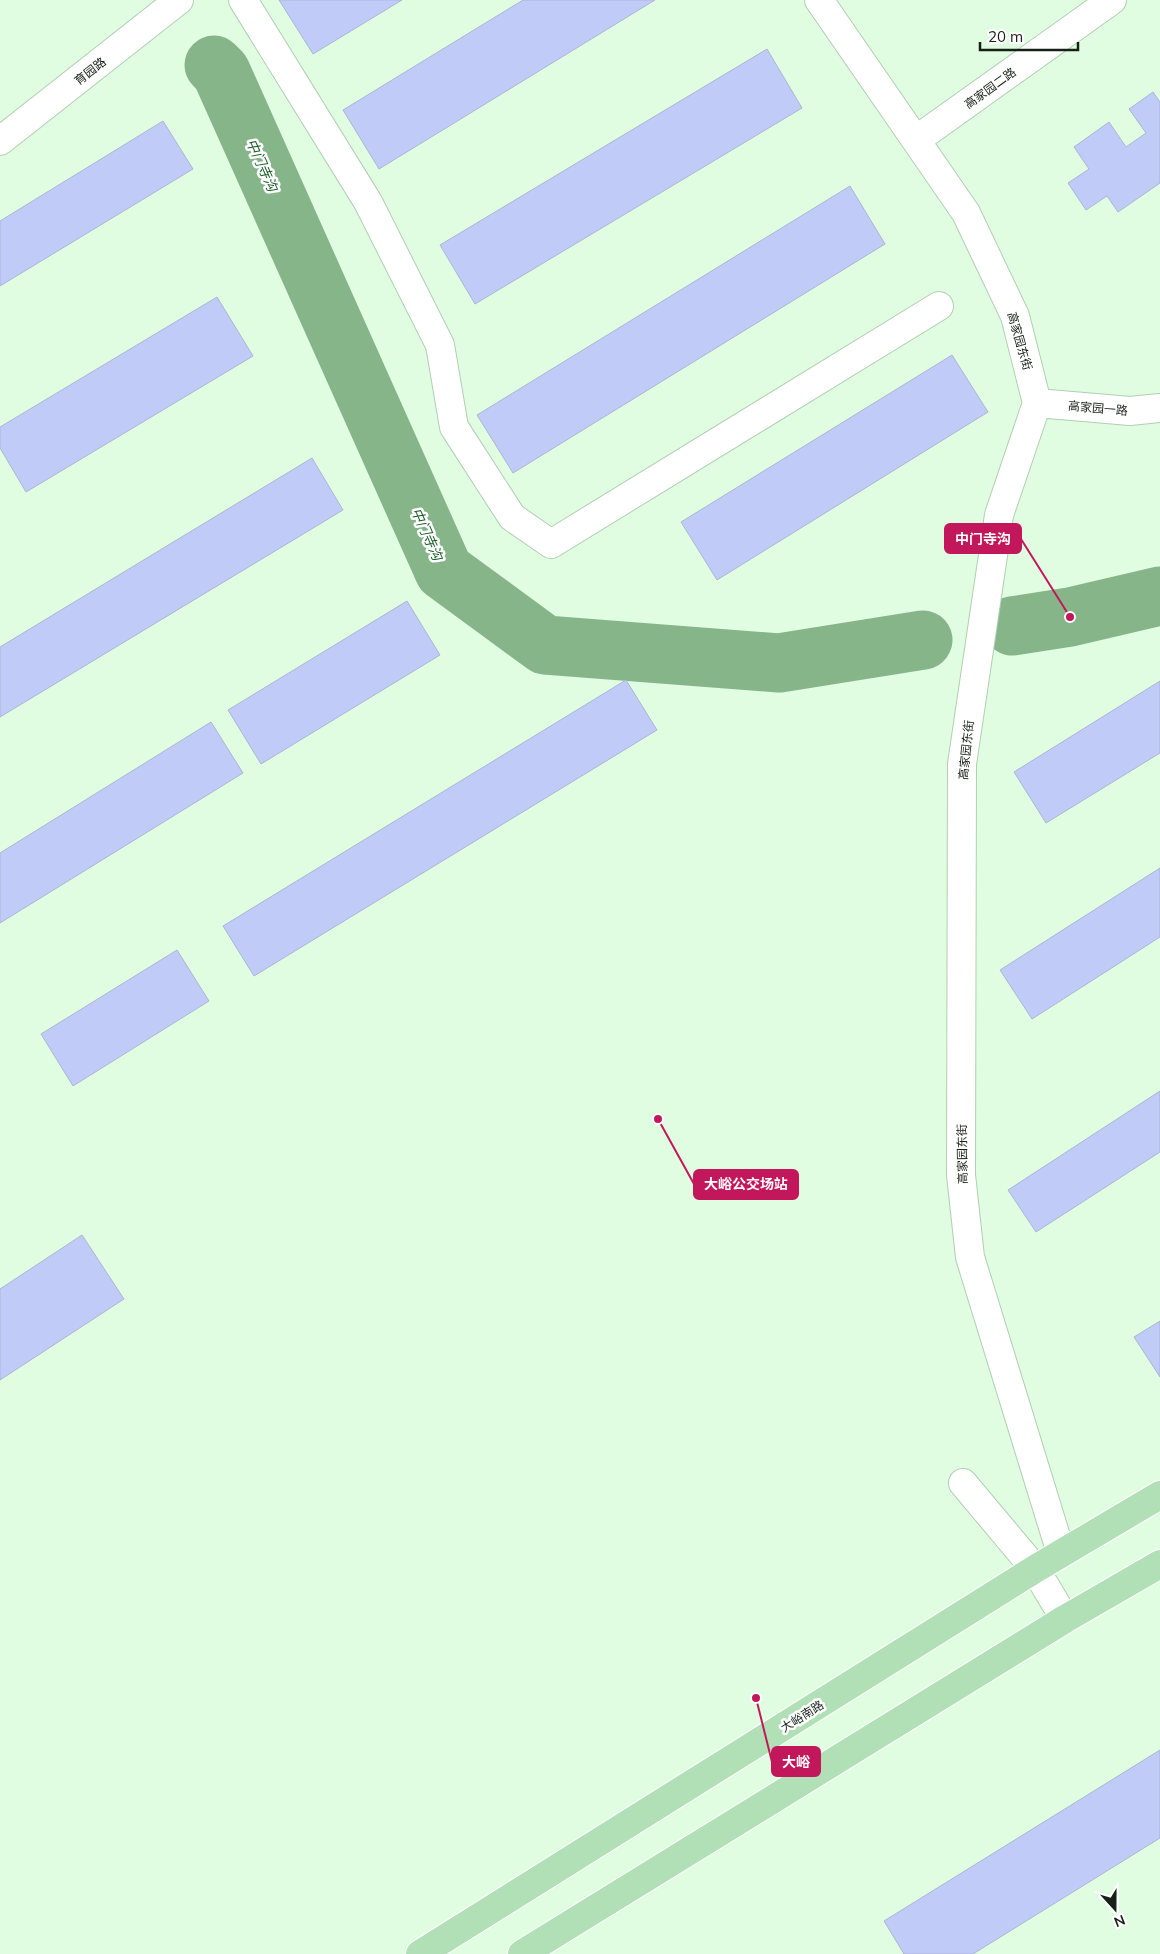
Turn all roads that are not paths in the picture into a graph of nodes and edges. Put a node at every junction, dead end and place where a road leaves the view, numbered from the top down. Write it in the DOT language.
graph roads {
  1 [pos="179,0"];
  2 [pos="243,0"];
  3 [pos="819,0"];
  4 [pos="1112,0"];
  5 [pos="916,140"];
  6 [pos="0,141"];
  7 [pos="939,306"];
  8 [pos="1037,403"];
  9 [pos="1160,408"];
  10 [pos="963,1482"];
  11 [pos="1160,1495"];
  12 [pos="1061,1553"];
  13 [pos="1160,1564"];
  14 [pos="1035,1569"];
  15 [pos="1065,1619"];
  16 [pos="420,1954"];
  17 [pos="522,1954"];
  1 -- 6 [label="street, 育园路"];
  2 -- 7 [label="street"];
  3 -- 5 [label="street, 高家园东街"];
  4 -- 5 [label="street, 高家园二路"];
  5 -- 8 [label="street, 高家园东街"];
  8 -- 9 [label="street, 高家园一路"];
  8 -- 12 [label="street, 高家园东街"];
  10 -- 14 [label="street"];
  11 -- 12 [label="main road, 大峪南路"];
  12 -- 14 [label="main road, 大峪南路"];
  13 -- 15 [label="main road"];
  14 -- 15 [label="street"];
  14 -- 16 [label="main road, 大峪南路"];
  15 -- 17 [label="main road"];
}
